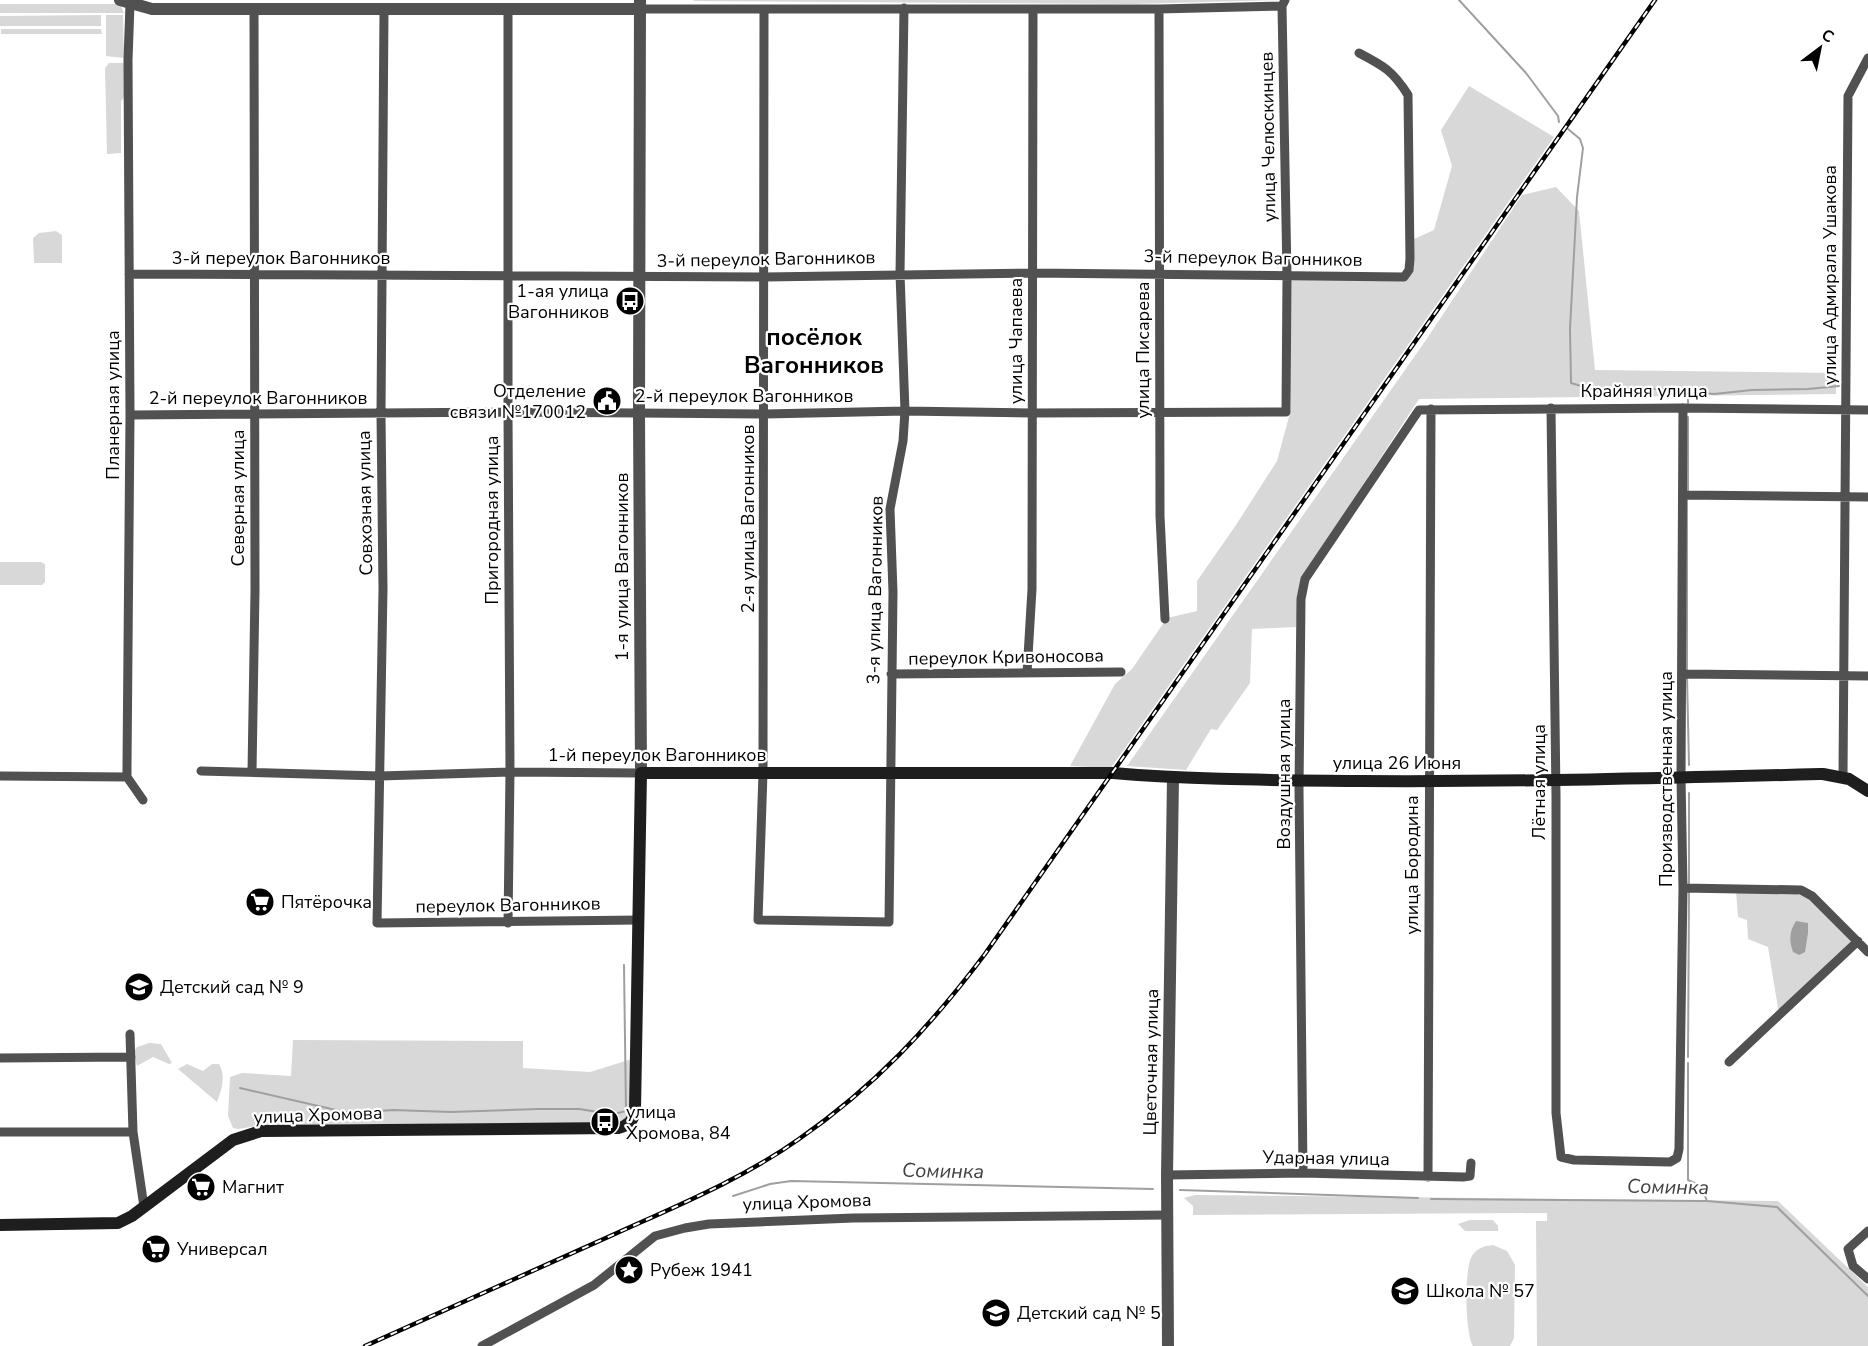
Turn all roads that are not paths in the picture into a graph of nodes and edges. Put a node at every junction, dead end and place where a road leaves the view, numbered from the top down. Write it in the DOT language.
graph roads {
  1 [pos="125,2"];
  2 [pos="1283,3"];
  3 [pos="640,5"];
  4 [pos="254,8"];
  5 [pos="903,8"];
  6 [pos="508,9"];
  7 [pos="764,9"];
  8 [pos="1033,9"];
  9 [pos="1159,9"];
  10 [pos="384,10"];
  11 [pos="1359,53"];
  12 [pos="1868,58"];
  13 [pos="1033,273"];
  14 [pos="129,274"];
  15 [pos="900,274"];
  16 [pos="1159,274"];
  17 [pos="253,275"];
  18 [pos="381,275"];
  19 [pos="509,275"];
  20 [pos="1287,275"];
  21 [pos="639,277"];
  22 [pos="765,277"];
  23 [pos="1551,408"];
  24 [pos="1683,408"];
  25 [pos="1431,409"];
  26 [pos="1419,410"];
  27 [pos="1868,410"];
  28 [pos="905,411"];
  29 [pos="1845,411"];
  30 [pos="508,412"];
  31 [pos="1160,412"];
  32 [pos="1286,412"];
  33 [pos="1032,413"];
  34 [pos="381,414"];
  35 [pos="639,414"];
  36 [pos="765,414"];
  37 [pos="130,415"];
  38 [pos="254,415"];
  39 [pos="1683,495"];
  40 [pos="1844,497"];
  41 [pos="1868,497"];
  42 [pos="1165,619"];
  43 [pos="1121,672"];
  44 [pos="1027,673"];
  45 [pos="891,674"];
  46 [pos="1682,674"];
  47 [pos="1844,675"];
  48 [pos="1868,676"];
  49 [pos="201,771"];
  50 [pos="252,772"];
  51 [pos="510,772"];
  52 [pos="889,772"];
  53 [pos="641,773"];
  54 [pos="763,773"];
  55 [pos="1113,773"];
  56 [pos="0,776"];
  57 [pos="380,776"];
  58 [pos="127,777"];
  59 [pos="1843,777"];
  60 [pos="1173,778"];
  61 [pos="1681,778"];
  62 [pos="1300,780"];
  63 [pos="1556,781"];
  64 [pos="1428,782"];
  65 [pos="1868,791"];
  66 [pos="143,800"];
  67 [pos="1683,888"];
  68 [pos="639,920"];
  69 [pos="758,920"];
  70 [pos="377,923"];
  71 [pos="508,923"];
  72 [pos="1858,941"];
  73 [pos="1868,952"];
  74 [pos="130,1034"];
  75 [pos="131,1057"];
  76 [pos="0,1058"];
  77 [pos="1729,1062"];
  78 [pos="629,1123"];
  79 [pos="0,1132"];
  80 [pos="133,1132"];
  81 [pos="1678,1149"];
  82 [pos="1471,1163"];
  83 [pos="1303,1173"];
  84 [pos="1167,1175"];
  85 [pos="1428,1177"];
  86 [pos="144,1207"];
  87 [pos="1168,1215"];
  88 [pos="0,1225"];
  89 [pos="1868,1231"];
  90 [pos="1868,1279"];
  91 [pos="482,1346"];
  92 [pos="1168,1346"];
  1 -- 4 [label="street"];
  1 -- 14 [label="street, Планерная улица"];
  2 -- 9 [label="street"];
  2 -- 20 [label="street, улица Челюскинцев"];
  3 -- 6 [label="street"];
  3 -- 7 [label="street"];
  3 -- 21 [label="street, 1-я улица Вагонников"];
  4 -- 10 [label="street"];
  4 -- 17 [label="street, Северная улица"];
  5 -- 7 [label="street"];
  5 -- 8 [label="street"];
  5 -- 15 [label="street, 3-я улица Вагонников"];
  6 -- 10 [label="street"];
  6 -- 19 [label="street, Пригородная улица"];
  7 -- 22 [label="street, 2-я улица Вагонников"];
  8 -- 9 [label="street"];
  8 -- 13 [label="street, улица Чапаева"];
  9 -- 16 [label="street, улица Писарева"];
  10 -- 18 [label="street, Совхозная улица"];
  11 -- 20 [label="street, 3-й переулок Вагонников"];
  12 -- 29 [label="street, улица Адмирала Ушакова"];
  13 -- 15 [label="street, 3-й переулок Вагонников"];
  13 -- 16 [label="street, 3-й переулок Вагонников"];
  13 -- 33 [label="street, улица Чапаева"];
  14 -- 17 [label="street, 3-й переулок Вагонников"];
  14 -- 37 [label="street, Планерная улица"];
  15 -- 22 [label="street, 3-й переулок Вагонников"];
  15 -- 28 [label="street, 3-я улица Вагонников"];
  16 -- 20 [label="street, 3-й переулок Вагонников"];
  16 -- 31 [label="street, улица Писарева"];
  17 -- 18 [label="street, 3-й переулок Вагонников"];
  17 -- 38 [label="street, Северная улица"];
  18 -- 19 [label="street, 3-й переулок Вагонников"];
  18 -- 34 [label="street, Совхозная улица"];
  19 -- 21 [label="street, 3-й переулок Вагонников"];
  19 -- 30 [label="street, Пригородная улица"];
  20 -- 32 [label="street, улица Челюскинцев"];
  21 -- 22 [label="street, 3-й переулок Вагонников"];
  21 -- 35 [label="street, 1-я улица Вагонников"];
  22 -- 36 [label="street, 2-я улица Вагонников"];
  23 -- 24 [label="street, Крайняя улица"];
  23 -- 25 [label="street, Крайняя улица"];
  23 -- 63 [label="street, Лётная улица"];
  24 -- 29 [label="street, Крайняя улица"];
  24 -- 39 [label="street, Производственная улица"];
  25 -- 26 [label="street, Крайняя улица"];
  25 -- 64 [label="street, улица Бородина"];
  26 -- 62 [label="street, Воздушная улица"];
  27 -- 29 [label="street, Крайняя улица"];
  28 -- 33 [label="street, 2-й переулок Вагонников"];
  28 -- 36 [label="street, 2-й переулок Вагонников"];
  28 -- 45 [label="street, 3-я улица Вагонников"];
  29 -- 40 [label="street, улица Адмирала Ушакова"];
  30 -- 34 [label="street, 2-й переулок Вагонников"];
  30 -- 35 [label="street, 2-й переулок Вагонников"];
  30 -- 51 [label="street, Пригородная улица"];
  31 -- 32 [label="street, 2-й переулок Вагонников"];
  31 -- 33 [label="street, 2-й переулок Вагонников"];
  31 -- 42 [label="street, улица Писарева"];
  33 -- 44 [label="street, улица Чапаева"];
  34 -- 38 [label="street, 2-й переулок Вагонников"];
  34 -- 57 [label="street, Совхозная улица"];
  35 -- 36 [label="street, 2-й переулок Вагонников"];
  35 -- 53 [label="street, 1-я улица Вагонников"];
  36 -- 54 [label="street, 2-я улица Вагонников"];
  37 -- 38 [label="street, 2-й переулок Вагонников"];
  37 -- 58 [label="street, Планерная улица"];
  38 -- 50 [label="street, Северная улица"];
  39 -- 40 [label="street"];
  39 -- 46 [label="street, Производственная улица"];
  40 -- 41 [label="street"];
  40 -- 47 [label="street, улица Адмирала Ушакова"];
  43 -- 44 [label="street, переулок Кривоносова"];
  44 -- 45 [label="street, переулок Кривоносова"];
  45 -- 52 [label="street, 3-я улица Вагонников"];
  46 -- 47 [label="street"];
  46 -- 61 [label="street, Производственная улица"];
  47 -- 48 [label="street"];
  47 -- 59 [label="street, улица Адмирала Ушакова"];
  49 -- 50 [label="street, 1-й переулок Вагонников"];
  50 -- 57 [label="street, 1-й переулок Вагонников"];
  51 -- 53 [label="street, 1-й переулок Вагонников"];
  51 -- 57 [label="street, 1-й переулок Вагонников"];
  51 -- 71 [label="street, Пригородная улица"];
  52 -- 54 [label="main road, 1-й переулок Вагонников"];
  52 -- 55 [label="main road, 1-й переулок Вагонников"];
  52 -- 69 [label="street, 3-я улица Вагонников"];
  53 -- 54 [label="main road, 1-й переулок Вагонников"];
  53 -- 68 [label="main road, 1-я улица Вагонников"];
  54 -- 69 [label="street, 2-я улица Вагонников"];
  55 -- 60 [label="main road, улица 26 Июня"];
  56 -- 58 [label="street"];
  57 -- 70 [label="street, Совхозная улица"];
  58 -- 66 [label="street"];
  59 -- 61 [label="main road, улица 26 Июня"];
  59 -- 65 [label="main road"];
  60 -- 62 [label="main road, улица 26 Июня"];
  60 -- 84 [label="street, Цветочная улица"];
  61 -- 63 [label="main road, улица 26 Июня"];
  61 -- 67 [label="street, Производственная улица"];
  62 -- 64 [label="main road, улица 26 Июня"];
  62 -- 83 [label="street, Воздушная улица"];
  63 -- 64 [label="main road, улица 26 Июня"];
  63 -- 81 [label="street, Лётная улица"];
  64 -- 85 [label="street, улица Бородина"];
  67 -- 72 [label="street"];
  67 -- 81 [label="street, Производственная улица"];
  68 -- 71 [label="street, переулок Вагонников"];
  68 -- 78 [label="main road, 1-я улица Вагонников"];
  70 -- 71 [label="street, переулок Вагонников"];
  72 -- 73 [label="street"];
  72 -- 77 [label="street"];
  74 -- 75 [label="street"];
  75 -- 76 [label="street"];
  75 -- 80 [label="street"];
  78 -- 86 [label="main road, улица Хромова"];
  79 -- 80 [label="street"];
  80 -- 86 [label="street"];
  82 -- 85 [label="street, Ударная улица"];
  83 -- 84 [label="street, Ударная улица"];
  83 -- 85 [label="street, Ударная улица"];
  84 -- 87 [label="street, Цветочная улица"];
  86 -- 88 [label="main road, улица Хромова"];
  87 -- 91 [label="street, улица Хромова"];
  87 -- 92 [label="street, Цветочная улица"];
  89 -- 90 [label="street"];
}
